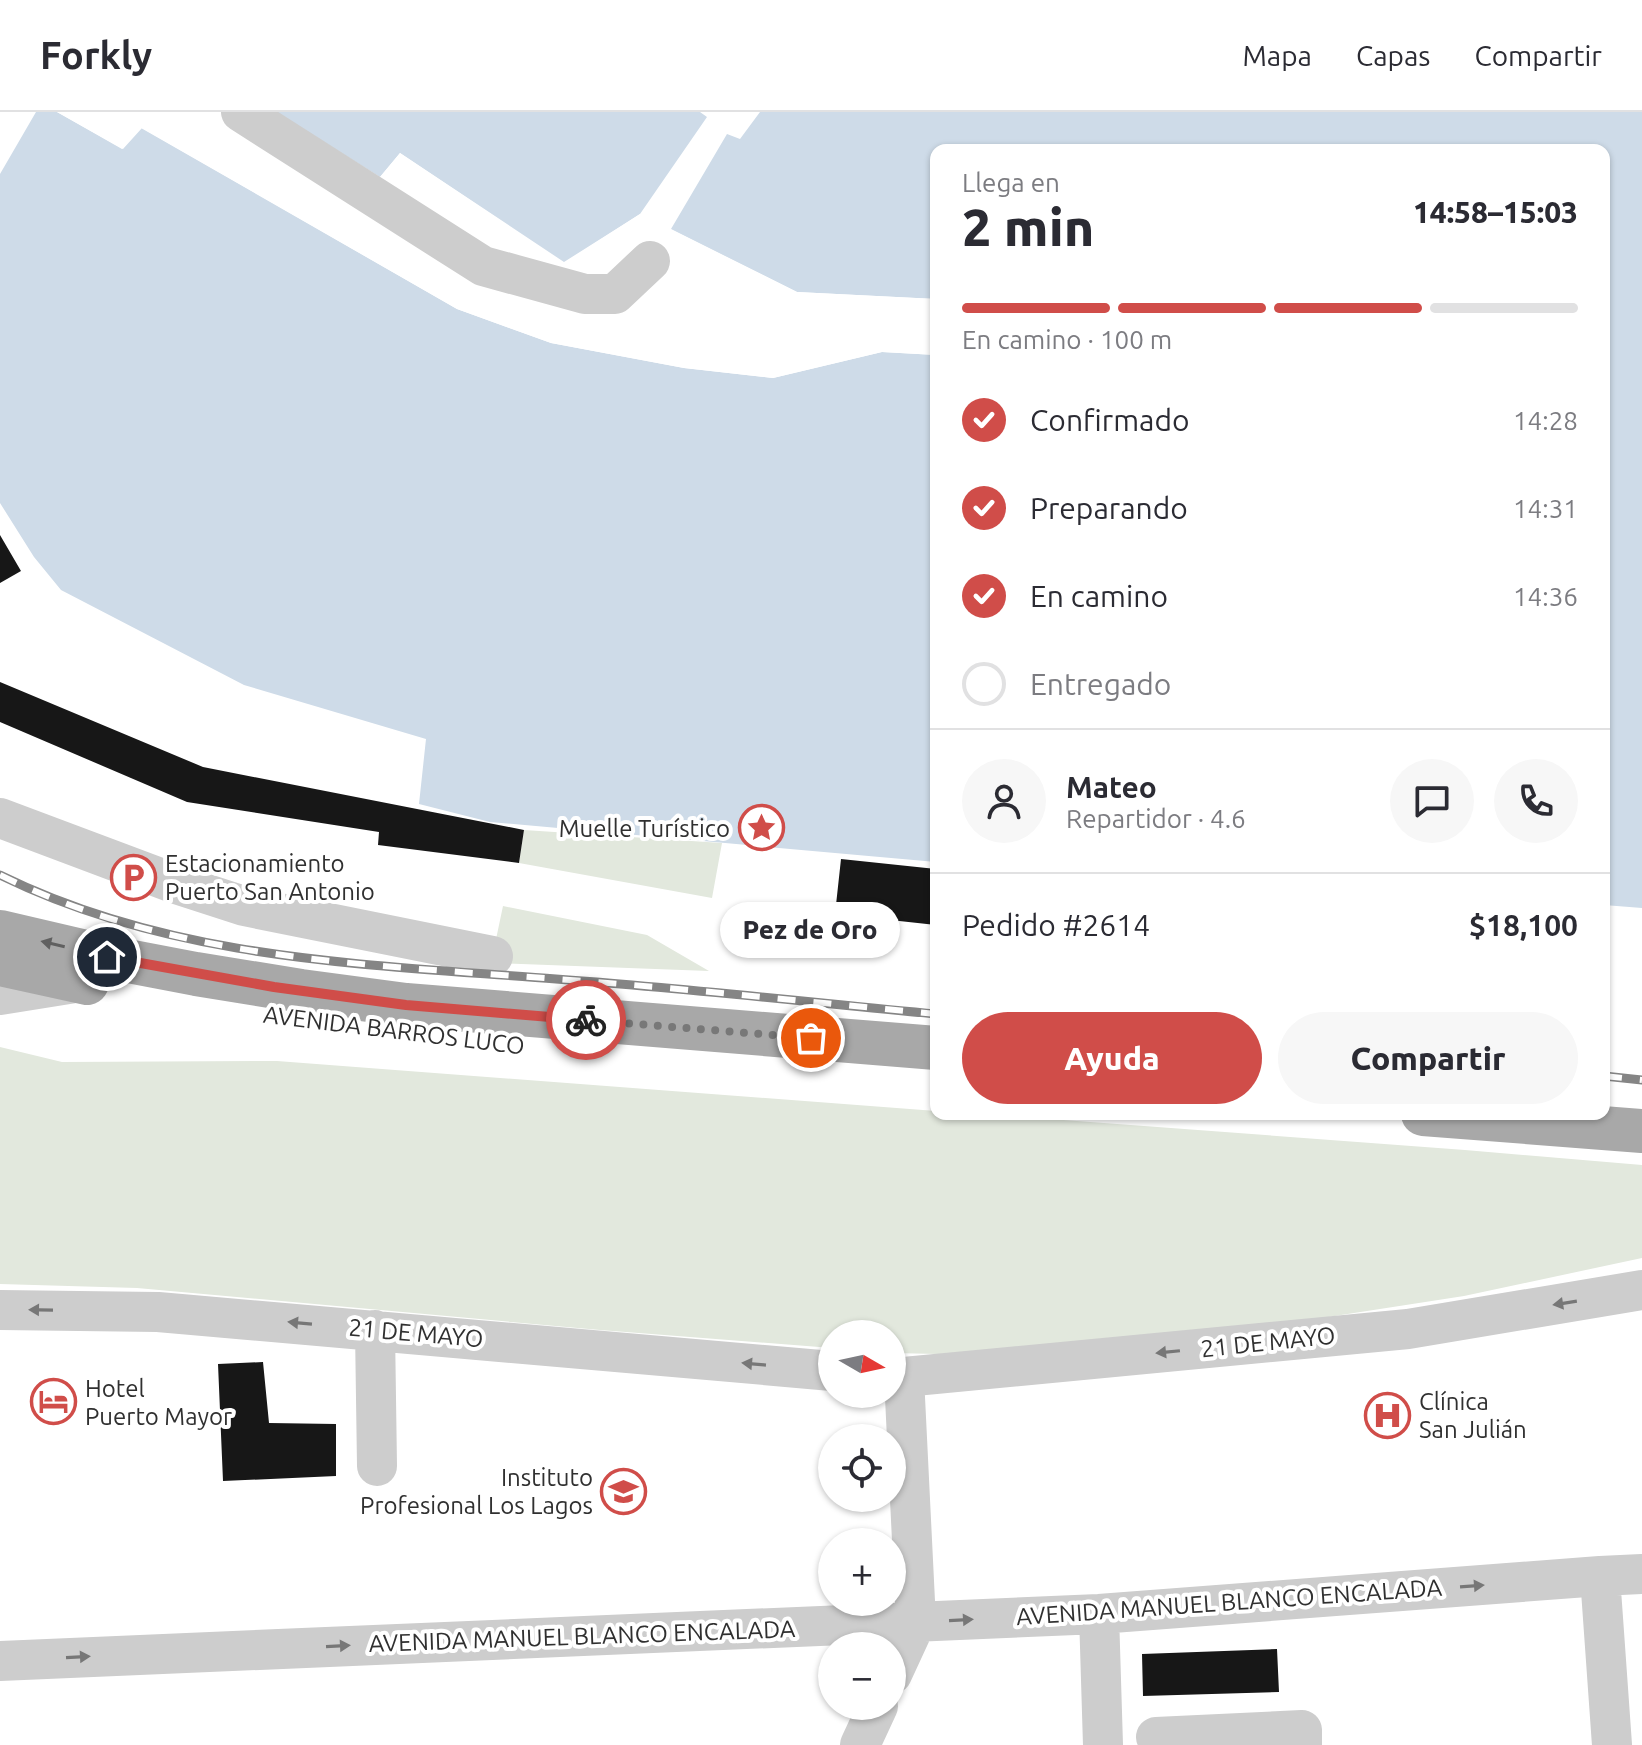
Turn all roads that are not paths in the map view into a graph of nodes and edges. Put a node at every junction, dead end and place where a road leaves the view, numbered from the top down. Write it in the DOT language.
graph roads {
  1 [pos="241,112"];
  2 [pos="650,261"];
  3 [pos="0,818"];
  4 [pos="0,932"];
  5 [pos="493,956"];
  6 [pos="0,964"];
  7 [pos="82,982"];
  8 [pos="0,995"];
  9 [pos="930,1048"];
  10 [pos="930,1077"];
  11 [pos="1610,1102"];
  12 [pos="1642,1105"];
  13 [pos="1500,1120"];
  14 [pos="1642,1131"];
  15 [pos="1642,1290"];
  16 [pos="0,1310"];
  17 [pos="375,1330"];
  18 [pos="818,1370"];
  19 [pos="906,1376"];
  20 [pos="900,1408"];
  21 [pos="377,1466"];
  22 [pos="1642,1574"];
  23 [pos="1600,1576"];
  24 [pos="1099,1614"];
  25 [pos="916,1622"];
  26 [pos="906,1644"];
  27 [pos="0,1661"];
  28 [pos="872,1720"];
  29 [pos="1156,1737"];
  30 [pos="860,1745"];
  31 [pos="1103,1745"];
  32 [pos="1302,1745"];
  33 [pos="1612,1745"];
  1 -- 2 [label="street"];
  3 -- 5 [label="street"];
  9 -- 4 [label="main road, AVENIDA BARROS LUCO, one-way"];
  6 -- 7 [label="main road, AVENIDA BARROS LUCO"];
  7 -- 8 [label="street"];
  7 -- 10 [label="main road, AVENIDA BARROS LUCO"];
  11 -- 12 [label="main road"];
  13 -- 14 [label="main road"];
  15 -- 19 [label="street, 21 DE MAYO, one-way"];
  17 -- 16 [label="street, 21 DE MAYO, one-way"];
  18 -- 17 [label="street, 21 DE MAYO, one-way"];
  17 -- 21 [label="street"];
  20 -- 25 [label="street"];
  22 -- 23 [label="street, AVENIDA MANUEL BLANCO ENCALADA"];
  24 -- 23 [label="street, AVENIDA MANUEL BLANCO ENCALADA, one-way"];
  23 -- 33 [label="street"];
  25 -- 24 [label="street, AVENIDA MANUEL BLANCO ENCALADA, one-way"];
  24 -- 31 [label="street"];
  25 -- 26 [label="street"];
  27 -- 25 [label="street, AVENIDA MANUEL BLANCO ENCALADA, one-way"];
  28 -- 30 [label="street"];
  29 -- 32 [label="street"];
}
